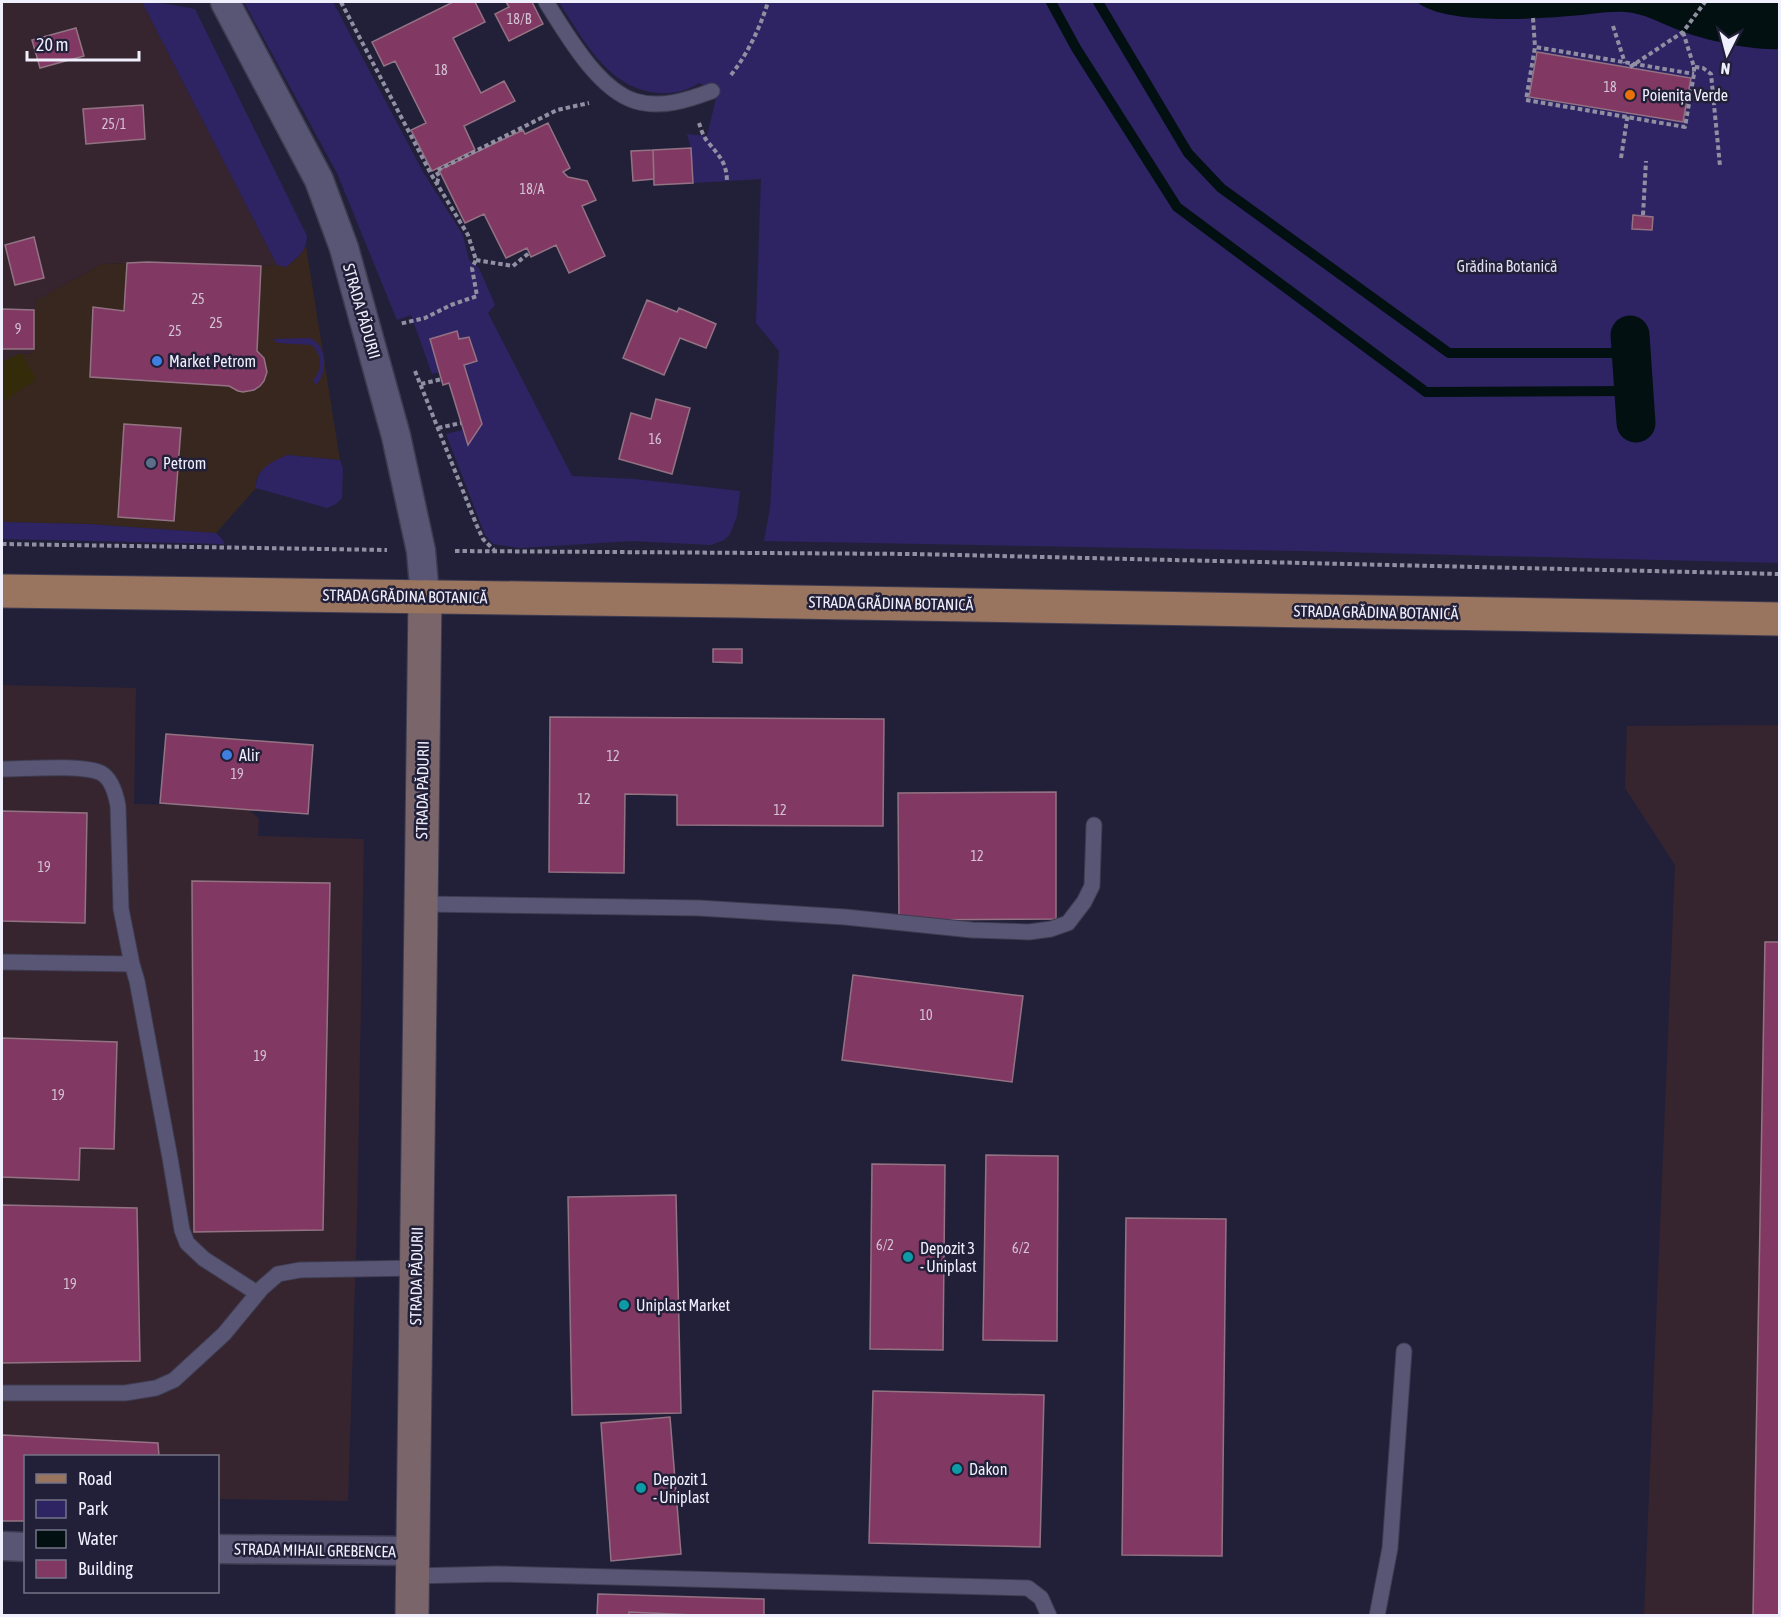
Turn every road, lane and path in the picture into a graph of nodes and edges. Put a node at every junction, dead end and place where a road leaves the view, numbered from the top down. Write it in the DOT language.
graph roads {
  1 [pos="225,2"];
  2 [pos="341,2"];
  3 [pos="546,2"];
  4 [pos="768,2"];
  5 [pos="1705,2"];
  6 [pos="1533,18"];
  7 [pos="1613,26"];
  8 [pos="1683,32"];
  9 [pos="1535,47"];
  10 [pos="1625,63"];
  11 [pos="1632,66"];
  12 [pos="1694,67"];
  13 [pos="1694,74"];
  14 [pos="615,90"];
  15 [pos="712,91"];
  16 [pos="689,100"];
  17 [pos="1627,115"];
  18 [pos="1621,158"];
  19 [pos="1646,161"];
  20 [pos="1720,166"];
  21 [pos="727,180"];
  22 [pos="437,184"];
  23 [pos="1643,215"];
  24 [pos="529,253"];
  25 [pos="476,260"];
  26 [pos="401,334"];
  27 [pos="413,364"];
  28 [pos="442,380"];
  29 [pos="421,384"];
  30 [pos="461,423"];
  31 [pos="438,428"];
  32 [pos="2,544"];
  33 [pos="421,550"];
  34 [pos="494,551"];
  35 [pos="1779,574"];
  36 [pos="2,591"];
  37 [pos="424,597"];
  38 [pos="1779,620"];
  39 [pos="2,769"];
  40 [pos="1095,825"];
  41 [pos="421,904"];
  42 [pos="2,962"];
  43 [pos="132,964"];
  44 [pos="417,1268"];
  45 [pos="257,1293"];
  46 [pos="1404,1351"];
  47 [pos="2,1393"];
  48 [pos="2,1546"];
  49 [pos="24,1547"];
  50 [pos="219,1549"];
  51 [pos="413,1563"];
  52 [pos="412,1616"];
  53 [pos="1049,1616"];
  54 [pos="1377,1616"];
  1 -- 33 [label="street, STRADA PĂDURII"];
  2 -- 22 [label="path"];
  3 -- 14 [label="lane"];
  4 -- 15 [label="path"];
  5 -- 8 [label="path"];
  6 -- 9 [label="path"];
  7 -- 10 [label="path"];
  8 -- 11 [label="path"];
  8 -- 12 [label="path"];
  9 -- 10 [label="path"];
  9 -- 17 [label="path"];
  10 -- 11 [label="path"];
  11 -- 13 [label="path"];
  12 -- 13 [label="path"];
  12 -- 20 [label="path"];
  13 -- 17 [label="path"];
  14 -- 16 [label="lane"];
  14 -- 22 [label="path"];
  15 -- 16 [label="lane"];
  16 -- 21 [label="path"];
  17 -- 18 [label="path"];
  19 -- 23 [label="path"];
  22 -- 25 [label="path"];
  24 -- 25 [label="path"];
  25 -- 26 [label="path"];
  27 -- 29 [label="path"];
  28 -- 29 [label="path"];
  29 -- 31 [label="path"];
  30 -- 31 [label="path"];
  31 -- 34 [label="path"];
  32 -- 33 [label="path"];
  33 -- 34 [label="path"];
  33 -- 37 [label="street, STRADA PĂDURII"];
  34 -- 35 [label="path"];
  36 -- 37 [label="main road, STRADA GRĂDINA BOTANICĂ"];
  37 -- 38 [label="main road, STRADA GRĂDINA BOTANICĂ"];
  37 -- 41 [label="main road, STRADA PĂDURII"];
  39 -- 43 [label="lane"];
  40 -- 41 [label="lane"];
  41 -- 44 [label="main road, STRADA PĂDURII"];
  42 -- 43 [label="lane"];
  43 -- 45 [label="lane"];
  44 -- 45 [label="lane"];
  44 -- 51 [label="main road, STRADA PĂDURII"];
  45 -- 47 [label="lane"];
  46 -- 54 [label="lane"];
  48 -- 49 [label="street"];
  50 -- 51 [label="street, STRADA MIHAIL GREBENCEA"];
  51 -- 52 [label="main road, STRADA PĂDURII"];
  51 -- 53 [label="lane"];
}
